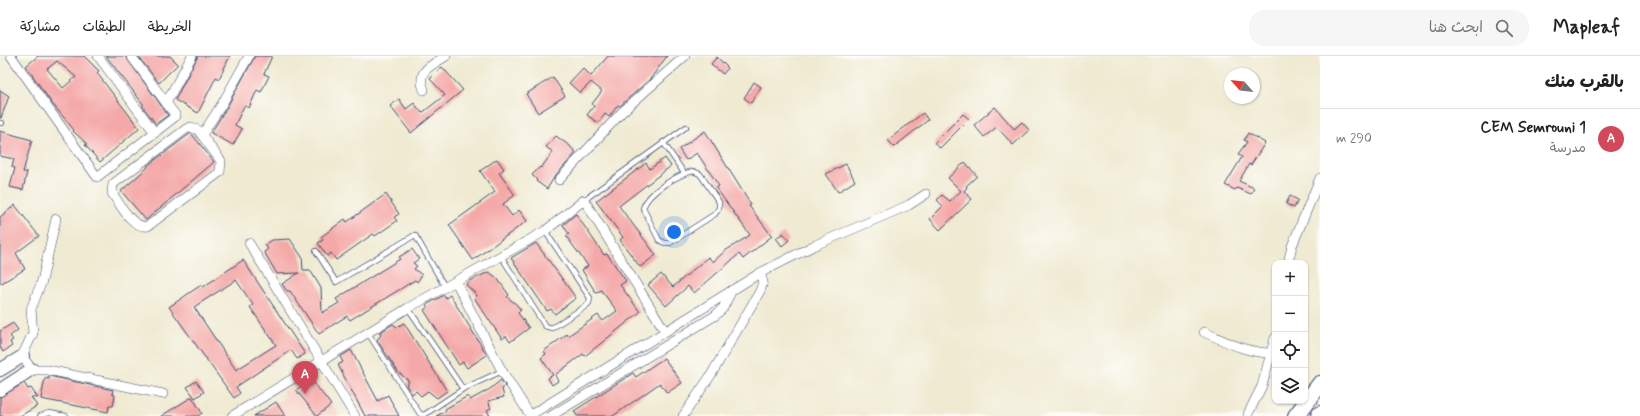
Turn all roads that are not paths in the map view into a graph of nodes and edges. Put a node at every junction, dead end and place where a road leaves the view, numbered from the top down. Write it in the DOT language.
graph roads {
  1 [pos="11,56"];
  2 [pos="98,56"];
  3 [pos="131,56"];
  4 [pos="192,56"];
  5 [pos="249,56"];
  6 [pos="446,56"];
  7 [pos="685,56"];
  8 [pos="424,90"];
  9 [pos="166,103"];
  10 [pos="686,127"];
  11 [pos="155,133"];
  12 [pos="202,134"];
  13 [pos="663,142"];
  14 [pos="684,173"];
  15 [pos="1320,178"];
  16 [pos="559,180"];
  17 [pos="926,194"];
  18 [pos="584,200"];
  19 [pos="56,219"];
  20 [pos="545,231"];
  21 [pos="249,243"];
  22 [pos="316,251"];
  23 [pos="501,256"];
  24 [pos="1289,260"];
  25 [pos="760,273"];
  26 [pos="456,282"];
  27 [pos="445,287"];
  28 [pos="732,290"];
  29 [pos="408,308"];
  30 [pos="665,331"];
  31 [pos="1204,332"];
  32 [pos="368,333"];
  33 [pos="1272,353"];
  34 [pos="23,356"];
  35 [pos="322,361"];
  36 [pos="32,369"];
  37 [pos="0,370"];
  38 [pos="502,371"];
  39 [pos="1320,384"];
  40 [pos="463,389"];
  41 [pos="0,390"];
  42 [pos="163,394"];
  43 [pos="1248,414"];
  44 [pos="40,416"];
  45 [pos="66,416"];
  46 [pos="232,416"];
  47 [pos="355,416"];
  48 [pos="530,416"];
  49 [pos="552,416"];
  50 [pos="683,416"];
  51 [pos="1296,416"];
  1 -- 11 [label="street"];
  2 -- 11 [label="street"];
  3 -- 9 [label="street"];
  4 -- 9 [label="street"];
  5 -- 12 [label="street"];
  6 -- 8 [label="street"];
  7 -- 16 [label="street"];
  9 -- 11 [label="street"];
  10 -- 13 [label="lane"];
  12 -- 12 [label="street"];
  13 -- 14 [label="lane"];
  13 -- 18 [label="lane"];
  14 -- 14 [label="lane"];
  15 -- 24 [label="street"];
  17 -- 25 [label="street"];
  18 -- 20 [label="street"];
  18 -- 30 [label="street"];
  19 -- 34 [label="street"];
  20 -- 23 [label="street"];
  20 -- 23 [label="lane"];
  21 -- 35 [label="street"];
  22 -- 27 [label="lane"];
  23 -- 26 [label="street"];
  25 -- 28 [label="street"];
  25 -- 50 [label="street"];
  26 -- 27 [label="street"];
  26 -- 38 [label="street"];
  27 -- 29 [label="street"];
  28 -- 30 [label="street"];
  28 -- 49 [label="street"];
  29 -- 32 [label="street"];
  29 -- 40 [label="lane"];
  30 -- 48 [label="street"];
  31 -- 33 [label="street"];
  32 -- 35 [label="street"];
  32 -- 40 [label="lane"];
  33 -- 43 [label="street"];
  34 -- 36 [label="street"];
  34 -- 37 [label="street"];
  35 -- 46 [label="street"];
  35 -- 47 [label="street"];
  36 -- 41 [label="street"];
  36 -- 42 [label="street"];
  38 -- 40 [label="lane"];
  38 -- 48 [label="street"];
  39 -- 51 [label="highway"];
  44 -- 45 [label="lane"];
}
